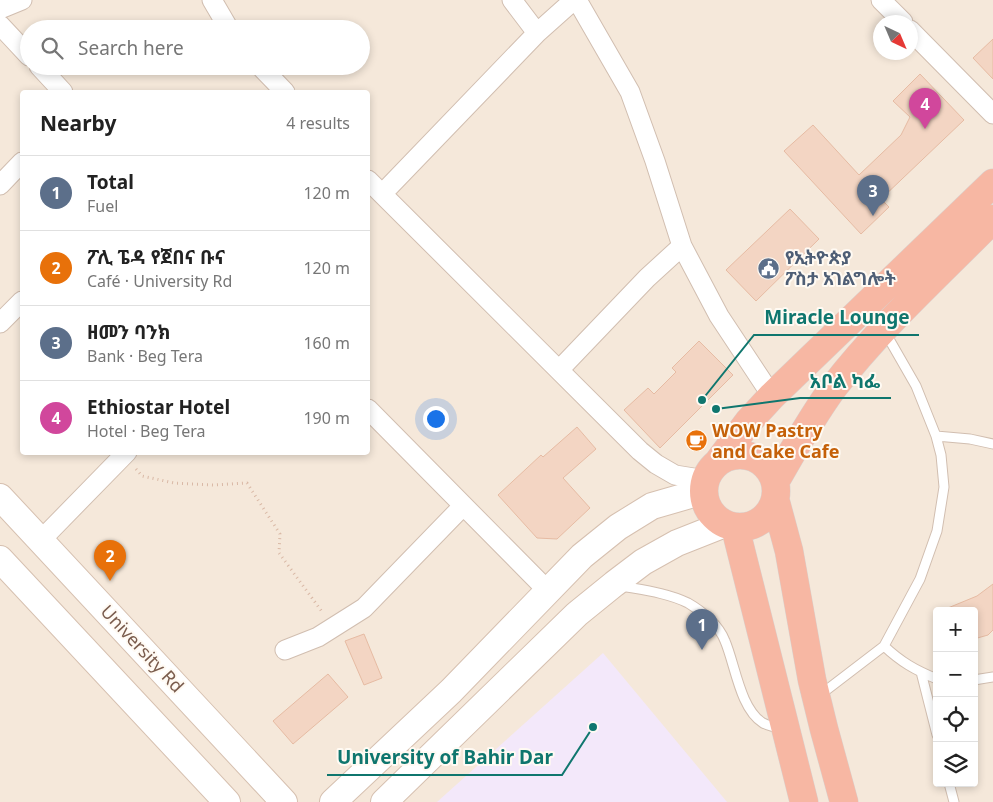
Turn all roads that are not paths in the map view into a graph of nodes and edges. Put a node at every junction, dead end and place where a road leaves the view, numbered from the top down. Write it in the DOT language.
graph roads {
  1 [pos="22,0"];
  2 [pos="212,0"];
  3 [pos="512,0"];
  4 [pos="576,0"];
  5 [pos="881,0"];
  6 [pos="0,9"];
  7 [pos="896,15"];
  8 [pos="224,20"];
  9 [pos="0,25"];
  10 [pos="537,33"];
  11 [pos="918,38"];
  12 [pos="20,46"];
  13 [pos="47,75"];
  14 [pos="269,75"];
  15 [pos="61,90"];
  16 [pos="283,90"];
  17 [pos="993,114"];
  18 [pos="20,164"];
  19 [pos="370,182"];
  20 [pos="993,183"];
  21 [pos="0,185"];
  22 [pos="382,194"];
  23 [pos="993,219"];
  24 [pos="682,246"];
  25 [pos="20,304"];
  26 [pos="0,324"];
  27 [pos="883,330"];
  28 [pos="559,370"];
  29 [pos="772,396"];
  30 [pos="370,411"];
  31 [pos="936,436"];
  32 [pos="993,444"];
  33 [pos="125,455"];
  34 [pos="710,477"];
  35 [pos="775,491"];
  36 [pos="0,497"];
  37 [pos="463,506"];
  38 [pos="730,525"];
  39 [pos="41,540"];
  40 [pos="0,559"];
  41 [pos="614,584"];
  42 [pos="548,591"];
  43 [pos="578,614"];
  44 [pos="884,646"];
  45 [pos="285,650"];
  46 [pos="921,672"];
  47 [pos="933,677"];
  48 [pos="993,678"];
  49 [pos="978,680"];
  50 [pos="817,698"];
  51 [pos="933,719"];
  52 [pos="785,731"];
  53 [pos="950,787"];
  54 [pos="227,802"];
  55 [pos="284,802"];
  56 [pos="333,802"];
  57 [pos="384,802"];
  58 [pos="804,802"];
  59 [pos="844,802"];
  60 [pos="954,802"];
  1 -- 6 [label="street"];
  2 -- 8 [label="street"];
  3 -- 10 [label="street"];
  4 -- 10 [label="street"];
  4 -- 24 [label="street"];
  5 -- 7 [label="street"];
  9 -- 12 [label="street"];
  10 -- 22 [label="street"];
  11 -- 17 [label="street"];
  13 -- 15 [label="street"];
  14 -- 16 [label="street"];
  18 -- 21 [label="street"];
  19 -- 22 [label="street"];
  20 -- 29 [label="highway"];
  22 -- 28 [label="street"];
  23 -- 27 [label="highway"];
  24 -- 28 [label="street"];
  24 -- 29 [label="street"];
  25 -- 26 [label="street"];
  27 -- 31 [label="lane"];
  27 -- 35 [label="highway"];
  28 -- 34 [label="street"];
  29 -- 34 [label="highway"];
  30 -- 37 [label="street"];
  31 -- 32 [label="lane"];
  31 -- 44 [label="lane"];
  33 -- 39 [label="street"];
  34 -- 35 [label="highway"];
  34 -- 38 [label="highway"];
  34 -- 42 [label="street"];
  35 -- 38 [label="highway"];
  35 -- 50 [label="highway"];
  36 -- 39 [label="street, University Rd"];
  37 -- 42 [label="street"];
  37 -- 45 [label="street"];
  38 -- 41 [label="street"];
  38 -- 52 [label="highway"];
  39 -- 55 [label="street, University Rd"];
  40 -- 54 [label="street"];
  41 -- 43 [label="street"];
  41 -- 52 [label="lane"];
  42 -- 43 [label="street"];
  42 -- 56 [label="street"];
  43 -- 57 [label="street"];
  44 -- 46 [label="lane"];
  44 -- 50 [label="lane"];
  46 -- 47 [label="lane"];
  46 -- 51 [label="lane"];
  48 -- 49 [label="lane"];
  50 -- 59 [label="highway"];
  52 -- 58 [label="highway"];
  53 -- 60 [label="lane"];
}
